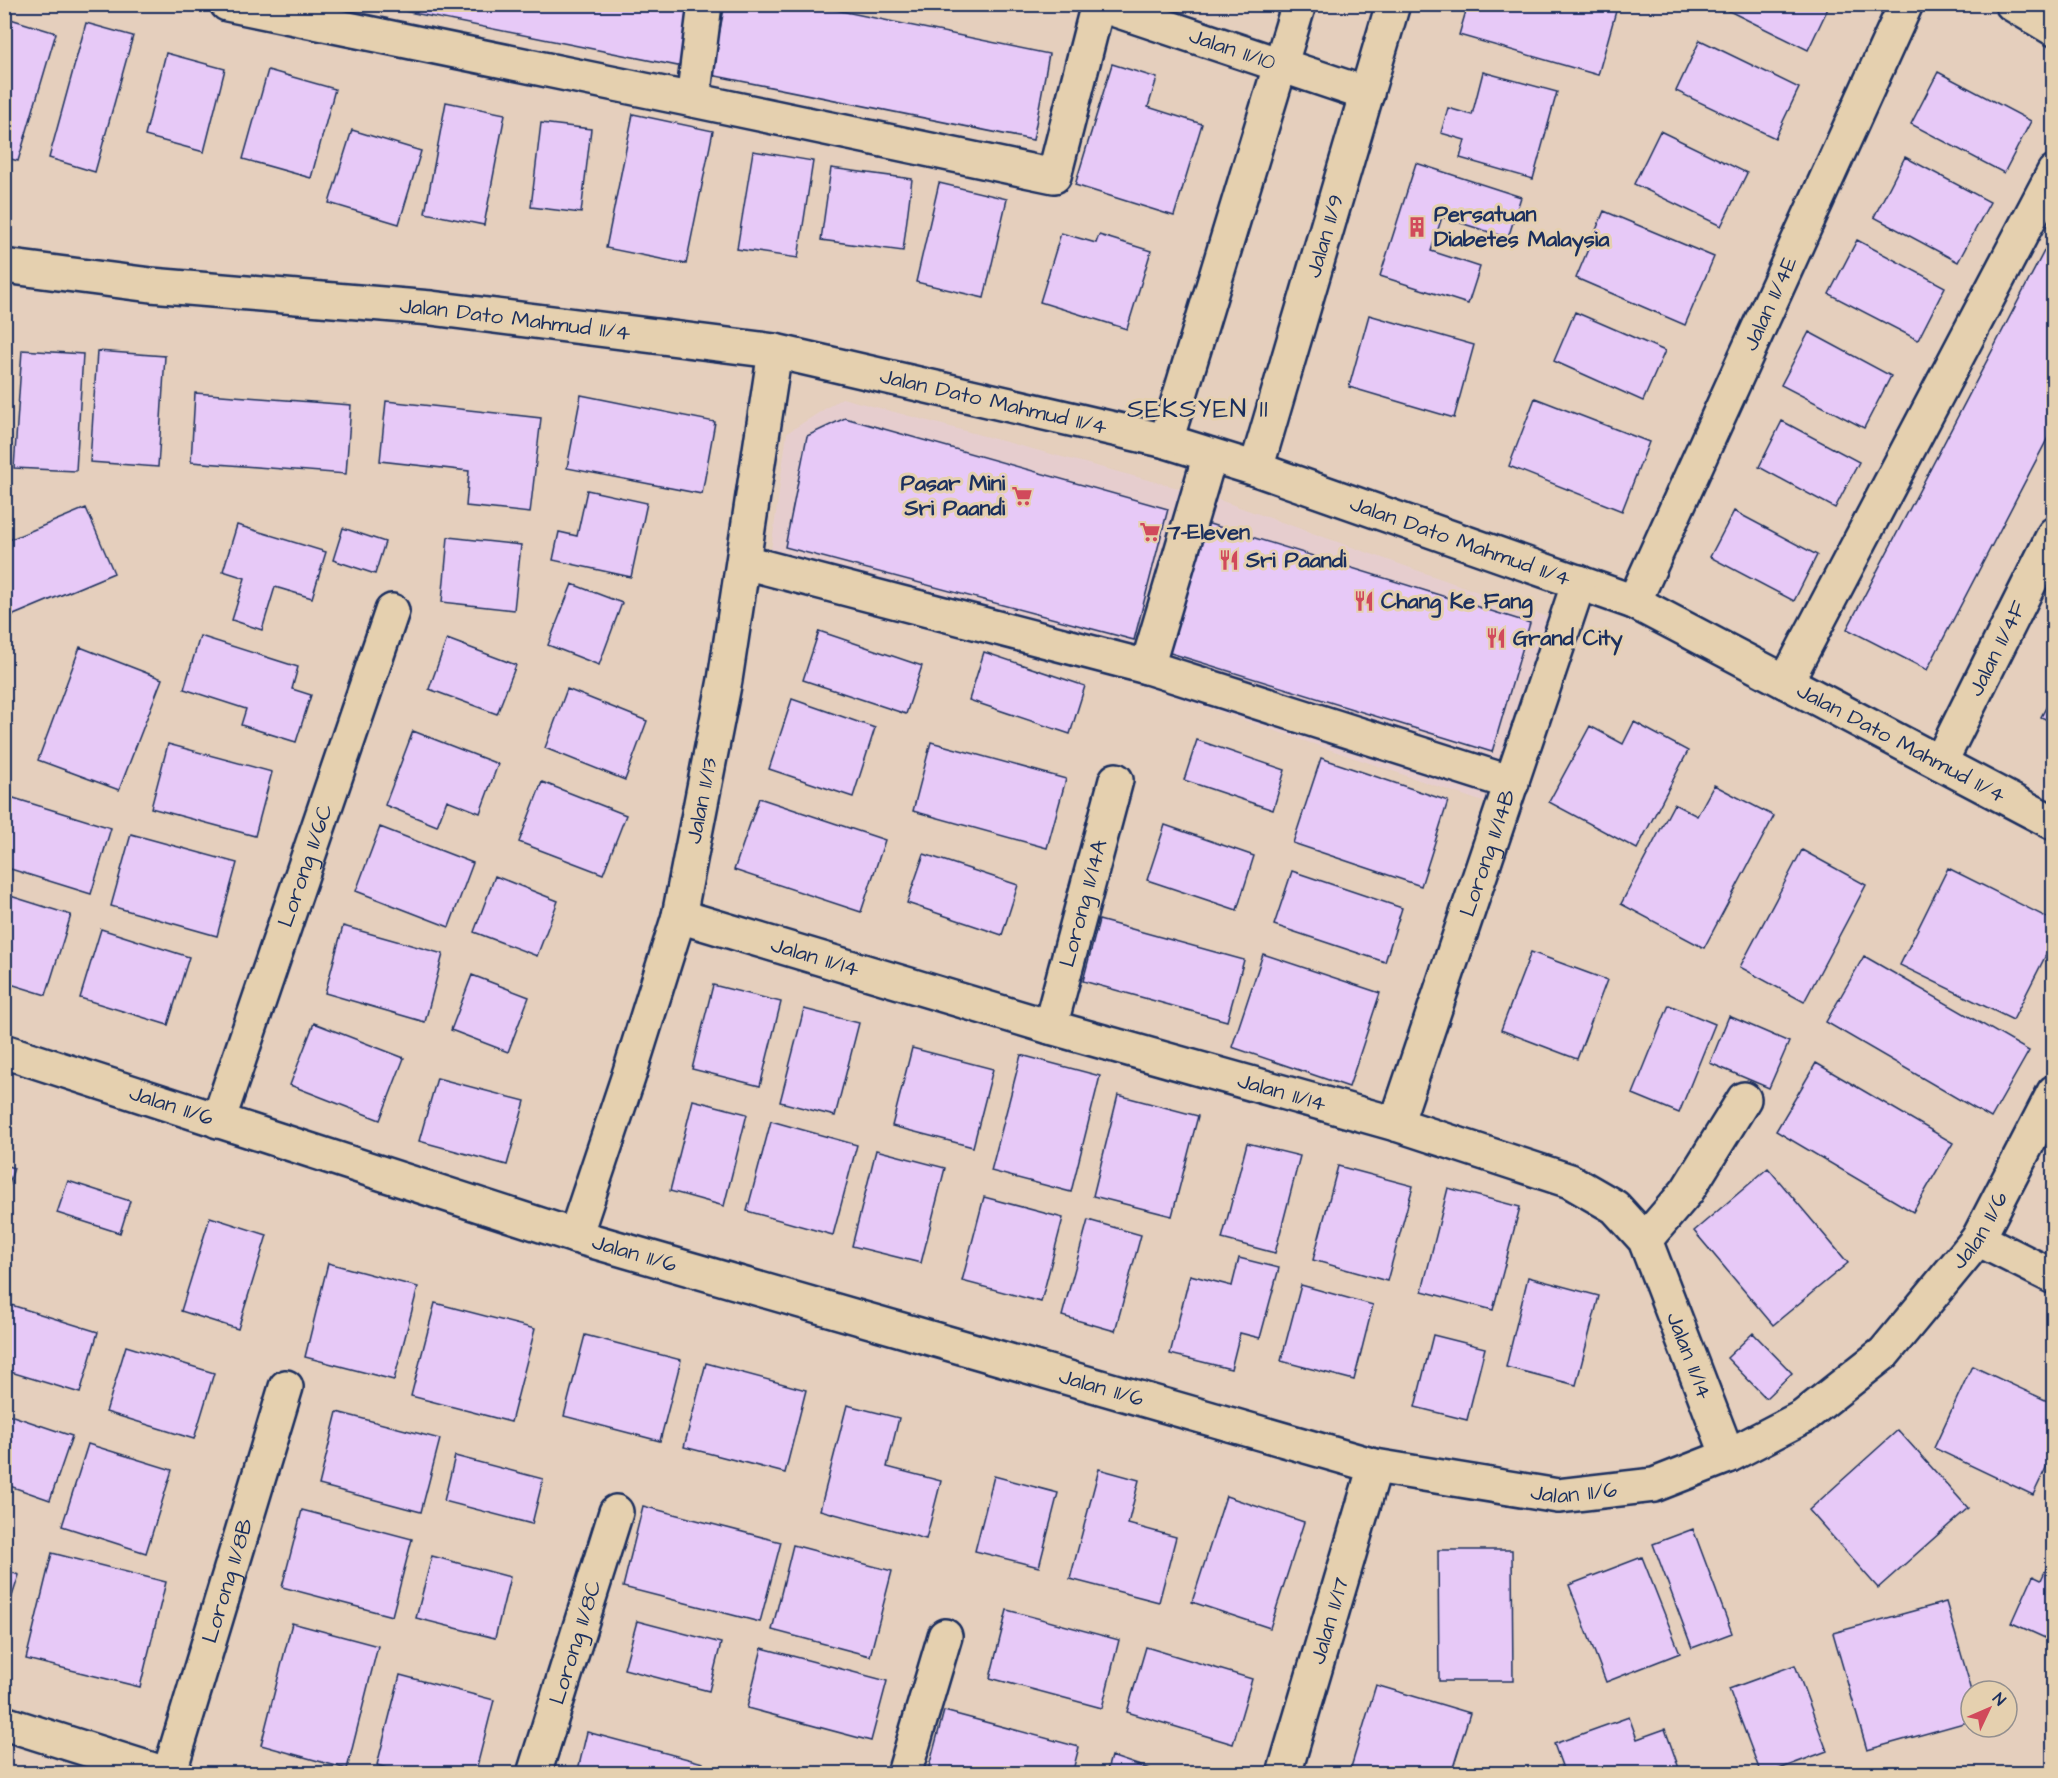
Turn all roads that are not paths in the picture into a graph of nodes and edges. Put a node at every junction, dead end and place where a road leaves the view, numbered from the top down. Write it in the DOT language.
graph roads {
  1 [pos="705,4"];
  2 [pos="1098,4"];
  3 [pos="1299,4"];
  4 [pos="1393,4"];
  5 [pos="1906,4"];
  6 [pos="2012,4"];
  7 [pos="235,5"];
  8 [pos="2054,29"];
  9 [pos="1280,66"];
  10 [pos="1366,94"];
  11 [pos="693,99"];
  12 [pos="2054,172"];
  13 [pos="4,266"];
  14 [pos="775,351"];
  15 [pos="1166,441"];
  16 [pos="1210,455"];
  17 [pos="1256,469"];
  18 [pos="2054,534"];
  19 [pos="744,562"];
  20 [pos="1580,582"];
  21 [pos="1634,602"];
  22 [pos="392,611"];
  23 [pos="1147,667"];
  24 [pos="1786,682"];
  25 [pos="1940,763"];
  26 [pos="1116,780"];
  27 [pos="1512,783"];
  28 [pos="2054,823"];
  29 [pos="679,916"];
  30 [pos="1050,1027"];
  31 [pos="4,1051"];
  32 [pos="2054,1092"];
  33 [pos="1744,1099"];
  34 [pos="218,1121"];
  35 [pos="1396,1124"];
  36 [pos="574,1236"];
  37 [pos="1978,1239"];
  38 [pos="1646,1240"];
  39 [pos="2054,1277"];
  40 [pos="286,1387"];
  41 [pos="1728,1456"];
  42 [pos="1375,1466"];
  43 [pos="616,1512"];
  44 [pos="945,1636"];
  45 [pos="4,1723"];
  46 [pos="168,1773"];
  47 [pos="534,1773"];
  48 [pos="904,1773"];
  49 [pos="1284,1773"];
  1 -- 11 [label="street"];
  2 -- 9 [label="street, Jalan 11/10"];
  2 -- 11 [label="street"];
  3 -- 9 [label="street"];
  4 -- 10 [label="street, Jalan 11/9"];
  5 -- 21 [label="street, Jalan 11/4E"];
  6 -- 8 [label="street"];
  7 -- 11 [label="street"];
  9 -- 10 [label="street, Jalan 11/10"];
  9 -- 15 [label="street"];
  10 -- 17 [label="street, Jalan 11/9"];
  12 -- 24 [label="street"];
  13 -- 14 [label="street, Jalan Dato Mahmud 11/4"];
  14 -- 15 [label="street, Jalan Dato Mahmud 11/4"];
  14 -- 19 [label="street, Jalan 11/13"];
  15 -- 16 [label="street, Jalan Dato Mahmud 11/4"];
  16 -- 17 [label="street, Jalan Dato Mahmud 11/4"];
  16 -- 23 [label="street"];
  17 -- 20 [label="street, Jalan Dato Mahmud 11/4"];
  18 -- 25 [label="street, Jalan 11/4F"];
  19 -- 23 [label="street"];
  19 -- 29 [label="street, Jalan 11/13"];
  20 -- 21 [label="street, Jalan Dato Mahmud 11/4"];
  20 -- 27 [label="street, Lorong 11/14B"];
  21 -- 24 [label="street, Jalan Dato Mahmud 11/4"];
  22 -- 34 [label="street, Lorong 11/6C"];
  23 -- 27 [label="street"];
  24 -- 25 [label="street, Jalan Dato Mahmud 11/4"];
  25 -- 28 [label="street, Jalan Dato Mahmud 11/4"];
  26 -- 30 [label="street, Lorong 11/14A"];
  27 -- 35 [label="street, Lorong 11/14B"];
  29 -- 30 [label="street, Jalan 11/14"];
  29 -- 36 [label="street, Jalan 11/13"];
  30 -- 35 [label="street, Jalan 11/14"];
  31 -- 34 [label="street, Jalan 11/6"];
  32 -- 37 [label="street, Jalan 11/6"];
  33 -- 38 [label="street"];
  34 -- 36 [label="street, Jalan 11/6"];
  35 -- 38 [label="street, Jalan 11/14"];
  36 -- 42 [label="street, Jalan 11/6"];
  37 -- 39 [label="street"];
  37 -- 41 [label="street, Jalan 11/6"];
  38 -- 41 [label="street, Jalan 11/14"];
  40 -- 46 [label="street, Lorong 11/8B"];
  41 -- 42 [label="street, Jalan 11/6"];
  42 -- 49 [label="street, Jalan 11/17"];
  43 -- 47 [label="street, Lorong 11/8C"];
  44 -- 48 [label="street"];
  45 -- 46 [label="street"];
}
